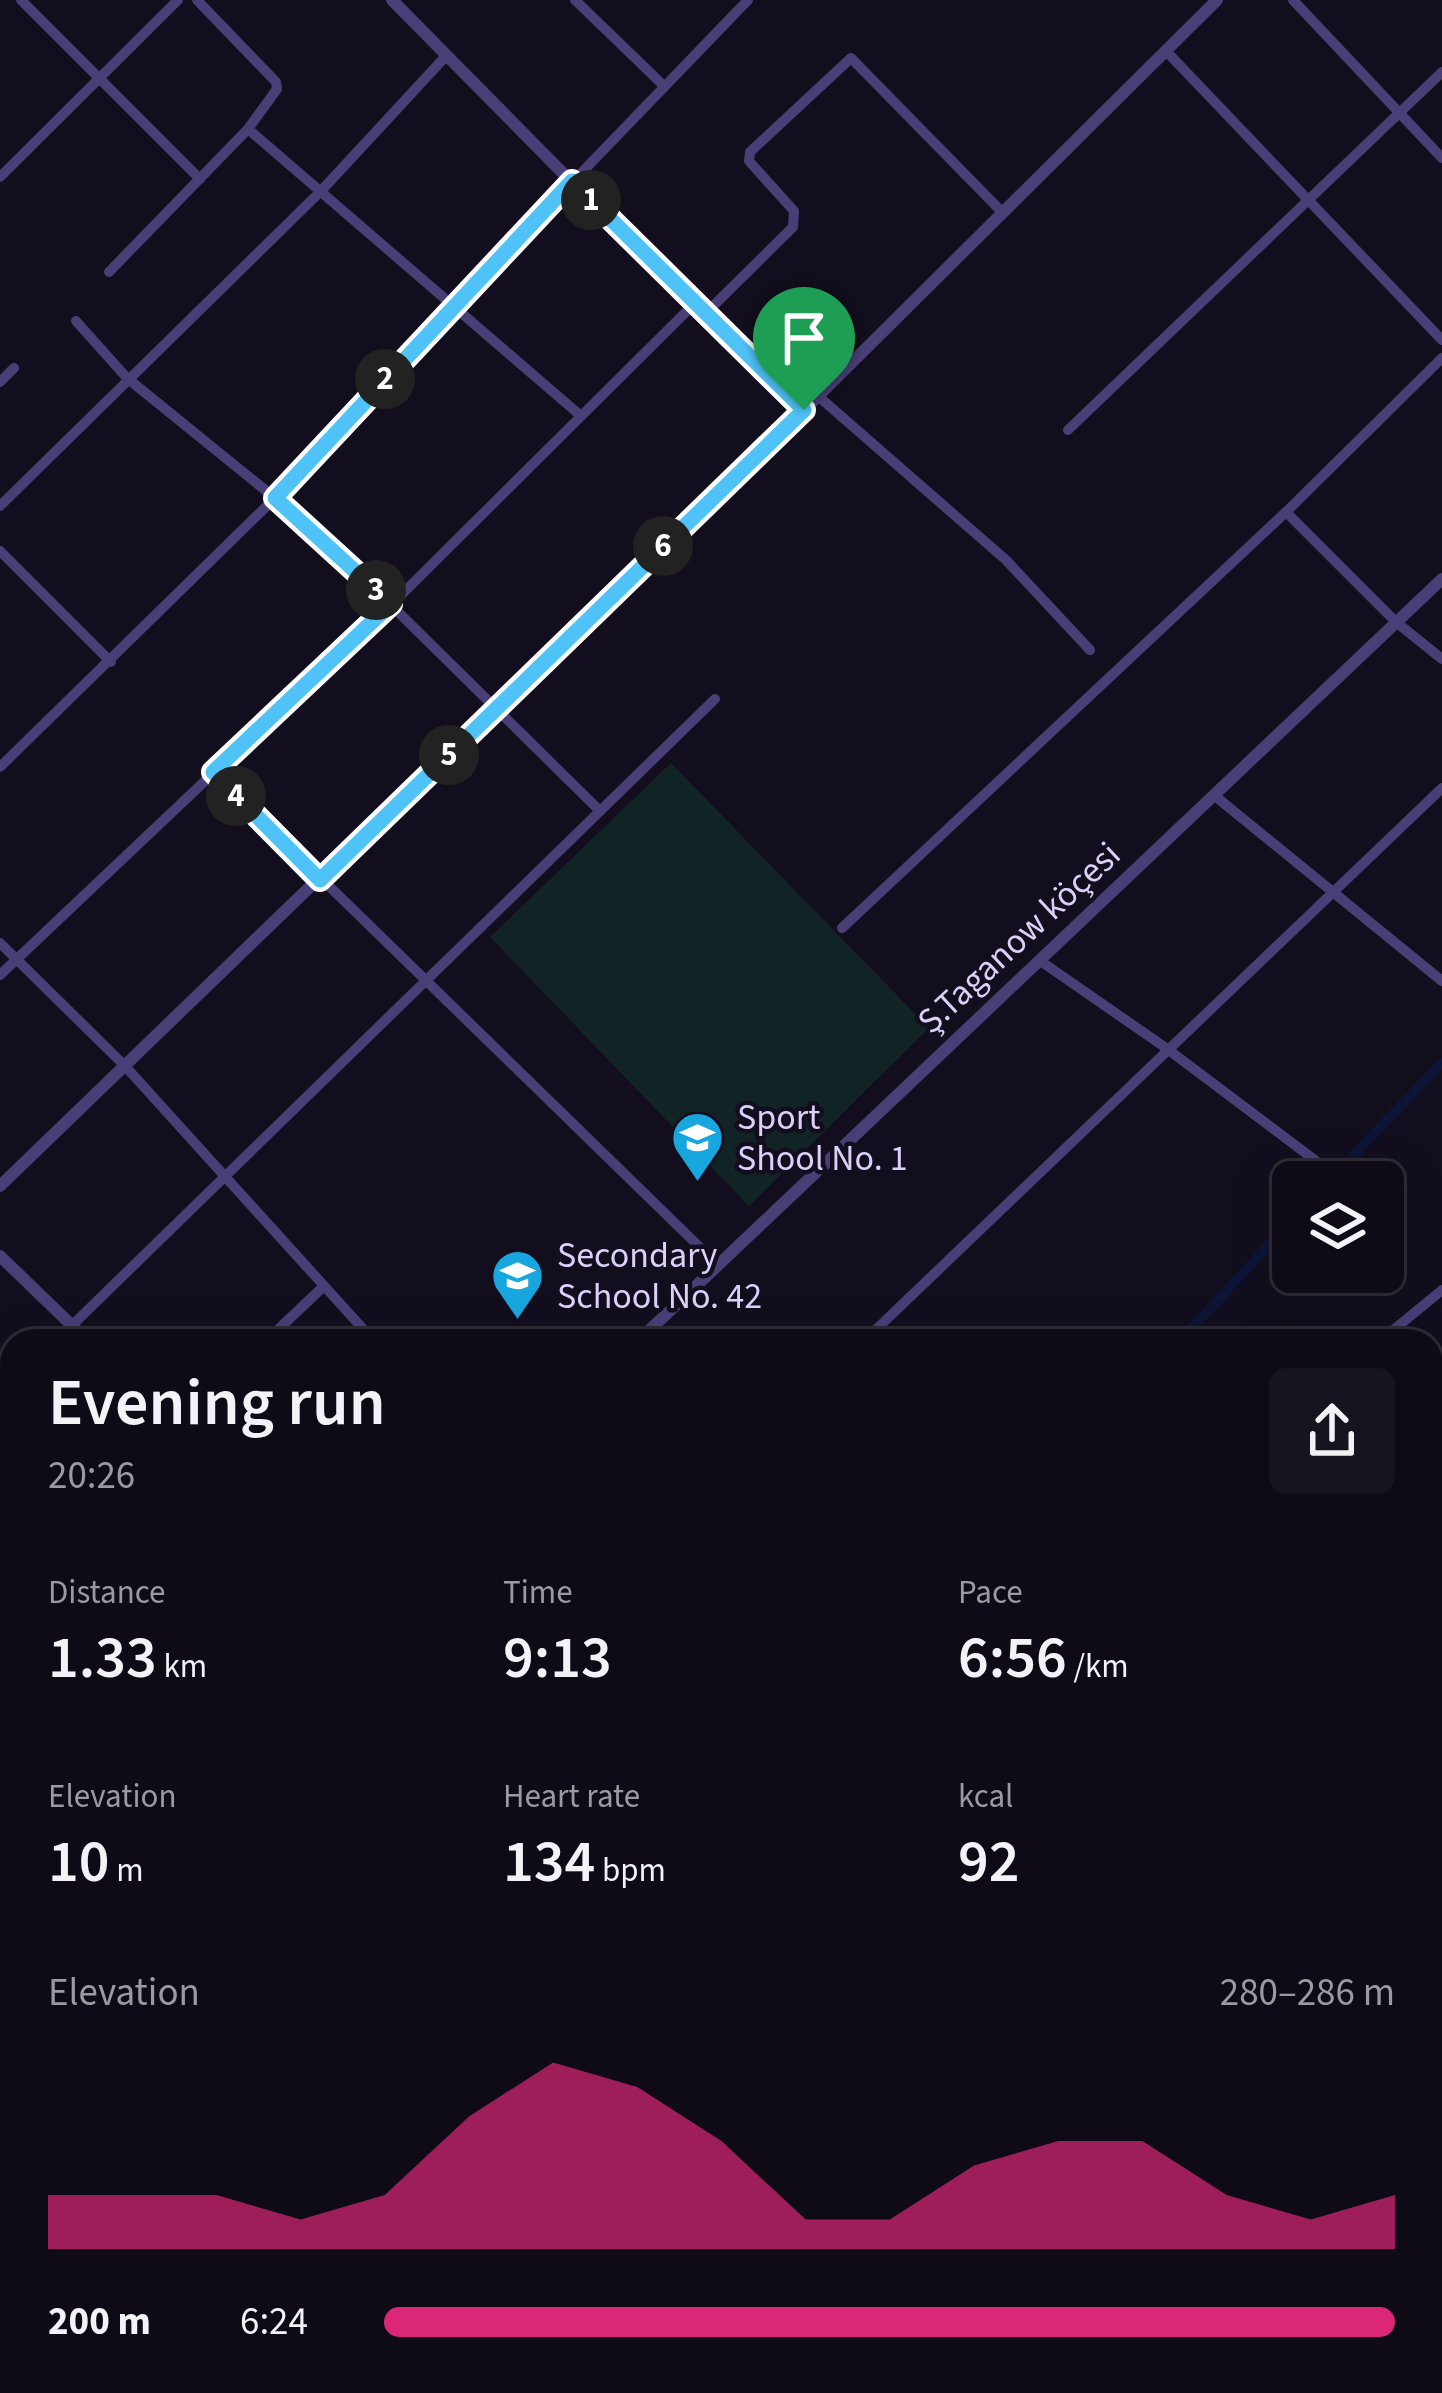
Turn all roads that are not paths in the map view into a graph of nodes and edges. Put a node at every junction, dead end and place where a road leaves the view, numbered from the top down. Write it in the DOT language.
graph roads {
  1 [pos="21,0"];
  2 [pos="178,0"];
  3 [pos="197,0"];
  4 [pos="392,0"];
  5 [pos="574,0"];
  6 [pos="748,0"];
  7 [pos="1216,0"];
  8 [pos="1292,0"];
  9 [pos="1166,51"];
  10 [pos="446,56"];
  11 [pos="1442,72"];
  12 [pos="99,80"];
  13 [pos="664,86"];
  14 [pos="1399,110"];
  15 [pos="248,129"];
  16 [pos="1442,158"];
  17 [pos="0,177"];
  18 [pos="200,179"];
  19 [pos="572,181"];
  20 [pos="321,190"];
  21 [pos="1308,196"];
  22 [pos="1003,213"];
  23 [pos="110,272"];
  24 [pos="452,307"];
  25 [pos="699,310"];
  26 [pos="76,321"];
  27 [pos="1442,340"];
  28 [pos="1442,358"];
  29 [pos="14,368"];
  30 [pos="128,378"];
  31 [pos="0,382"];
  32 [pos="818,396"];
  33 [pos="804,410"];
  34 [pos="581,416"];
  35 [pos="1068,430"];
  36 [pos="275,498"];
  37 [pos="0,506"];
  38 [pos="1286,512"];
  39 [pos="0,551"];
  40 [pos="1442,579"];
  41 [pos="391,604"];
  42 [pos="1396,622"];
  43 [pos="1090,650"];
  44 [pos="1442,659"];
  45 [pos="111,662"];
  46 [pos="715,699"];
  47 [pos="497,708"];
  48 [pos="0,767"];
  49 [pos="213,772"];
  50 [pos="1442,788"];
  51 [pos="1215,796"];
  52 [pos="600,811"];
  53 [pos="320,880"];
  54 [pos="1332,892"];
  55 [pos="842,928"];
  56 [pos="0,943"];
  57 [pos="17,959"];
  58 [pos="1039,960"];
  59 [pos="0,975"];
  60 [pos="1442,981"];
  61 [pos="426,983"];
  62 [pos="1166,1048"];
  63 [pos="125,1066"];
  64 [pos="1316,1161"];
  65 [pos="227,1175"];
  66 [pos="0,1186"];
  67 [pos="0,1256"];
  68 [pos="717,1264"];
  69 [pos="324,1286"];
  70 [pos="1442,1290"];
  71 [pos="71,1324"];
  72 [pos="67,1329"];
  73 [pos="76,1329"];
  74 [pos="279,1329"];
  75 [pos="363,1329"];
  76 [pos="650,1329"];
  77 [pos="876,1329"];
  78 [pos="1395,1329"];
  1 -- 12 [label="street"];
  2 -- 12 [label="street"];
  3 -- 15 [label="street"];
  4 -- 10 [label="street"];
  5 -- 13 [label="street"];
  6 -- 13 [label="street"];
  7 -- 9 [label="street"];
  8 -- 14 [label="street"];
  9 -- 21 [label="street"];
  9 -- 22 [label="street"];
  10 -- 19 [label="street"];
  10 -- 20 [label="street"];
  11 -- 14 [label="street"];
  12 -- 17 [label="street"];
  12 -- 18 [label="street"];
  13 -- 19 [label="street"];
  14 -- 16 [label="street"];
  14 -- 21 [label="street"];
  15 -- 18 [label="street"];
  15 -- 20 [label="street"];
  18 -- 23 [label="street"];
  19 -- 24 [label="street"];
  19 -- 25 [label="street"];
  20 -- 24 [label="street"];
  20 -- 30 [label="street"];
  21 -- 27 [label="street"];
  21 -- 35 [label="street"];
  22 -- 25 [label="street"];
  22 -- 32 [label="street"];
  24 -- 34 [label="street"];
  24 -- 36 [label="street"];
  25 -- 33 [label="street"];
  25 -- 34 [label="street"];
  26 -- 30 [label="street"];
  28 -- 38 [label="street"];
  29 -- 31 [label="street"];
  30 -- 36 [label="street"];
  30 -- 37 [label="street"];
  32 -- 33 [label="street"];
  32 -- 43 [label="street"];
  33 -- 47 [label="street"];
  34 -- 41 [label="street"];
  36 -- 41 [label="street"];
  36 -- 45 [label="street"];
  38 -- 42 [label="street"];
  38 -- 55 [label="street"];
  39 -- 45 [label="street"];
  40 -- 42 [label="street, Ş.Taganow köçesi"];
  41 -- 47 [label="street"];
  41 -- 49 [label="street"];
  42 -- 44 [label="street"];
  42 -- 51 [label="street, Ş.Taganow köçesi"];
  45 -- 48 [label="street"];
  46 -- 52 [label="street"];
  47 -- 52 [label="street"];
  47 -- 53 [label="street"];
  49 -- 53 [label="street"];
  49 -- 57 [label="street"];
  50 -- 54 [label="street"];
  51 -- 54 [label="street"];
  51 -- 58 [label="street, Ş.Taganow köçesi"];
  52 -- 61 [label="street"];
  53 -- 61 [label="street"];
  53 -- 63 [label="street"];
  54 -- 60 [label="street"];
  54 -- 62 [label="street"];
  56 -- 57 [label="street"];
  57 -- 59 [label="street"];
  57 -- 63 [label="street"];
  58 -- 62 [label="street"];
  58 -- 68 [label="street, Ş.Taganow köçesi"];
  61 -- 65 [label="street"];
  61 -- 68 [label="street"];
  62 -- 64 [label="street"];
  62 -- 77 [label="street"];
  63 -- 65 [label="street"];
  63 -- 66 [label="street"];
  65 -- 69 [label="street"];
  65 -- 71 [label="street"];
  67 -- 71 [label="street"];
  68 -- 76 [label="street, Ş.Taganow köçesi"];
  69 -- 74 [label="street"];
  69 -- 75 [label="street"];
  70 -- 78 [label="street"];
  71 -- 72 [label="street"];
  71 -- 73 [label="street"];
}
